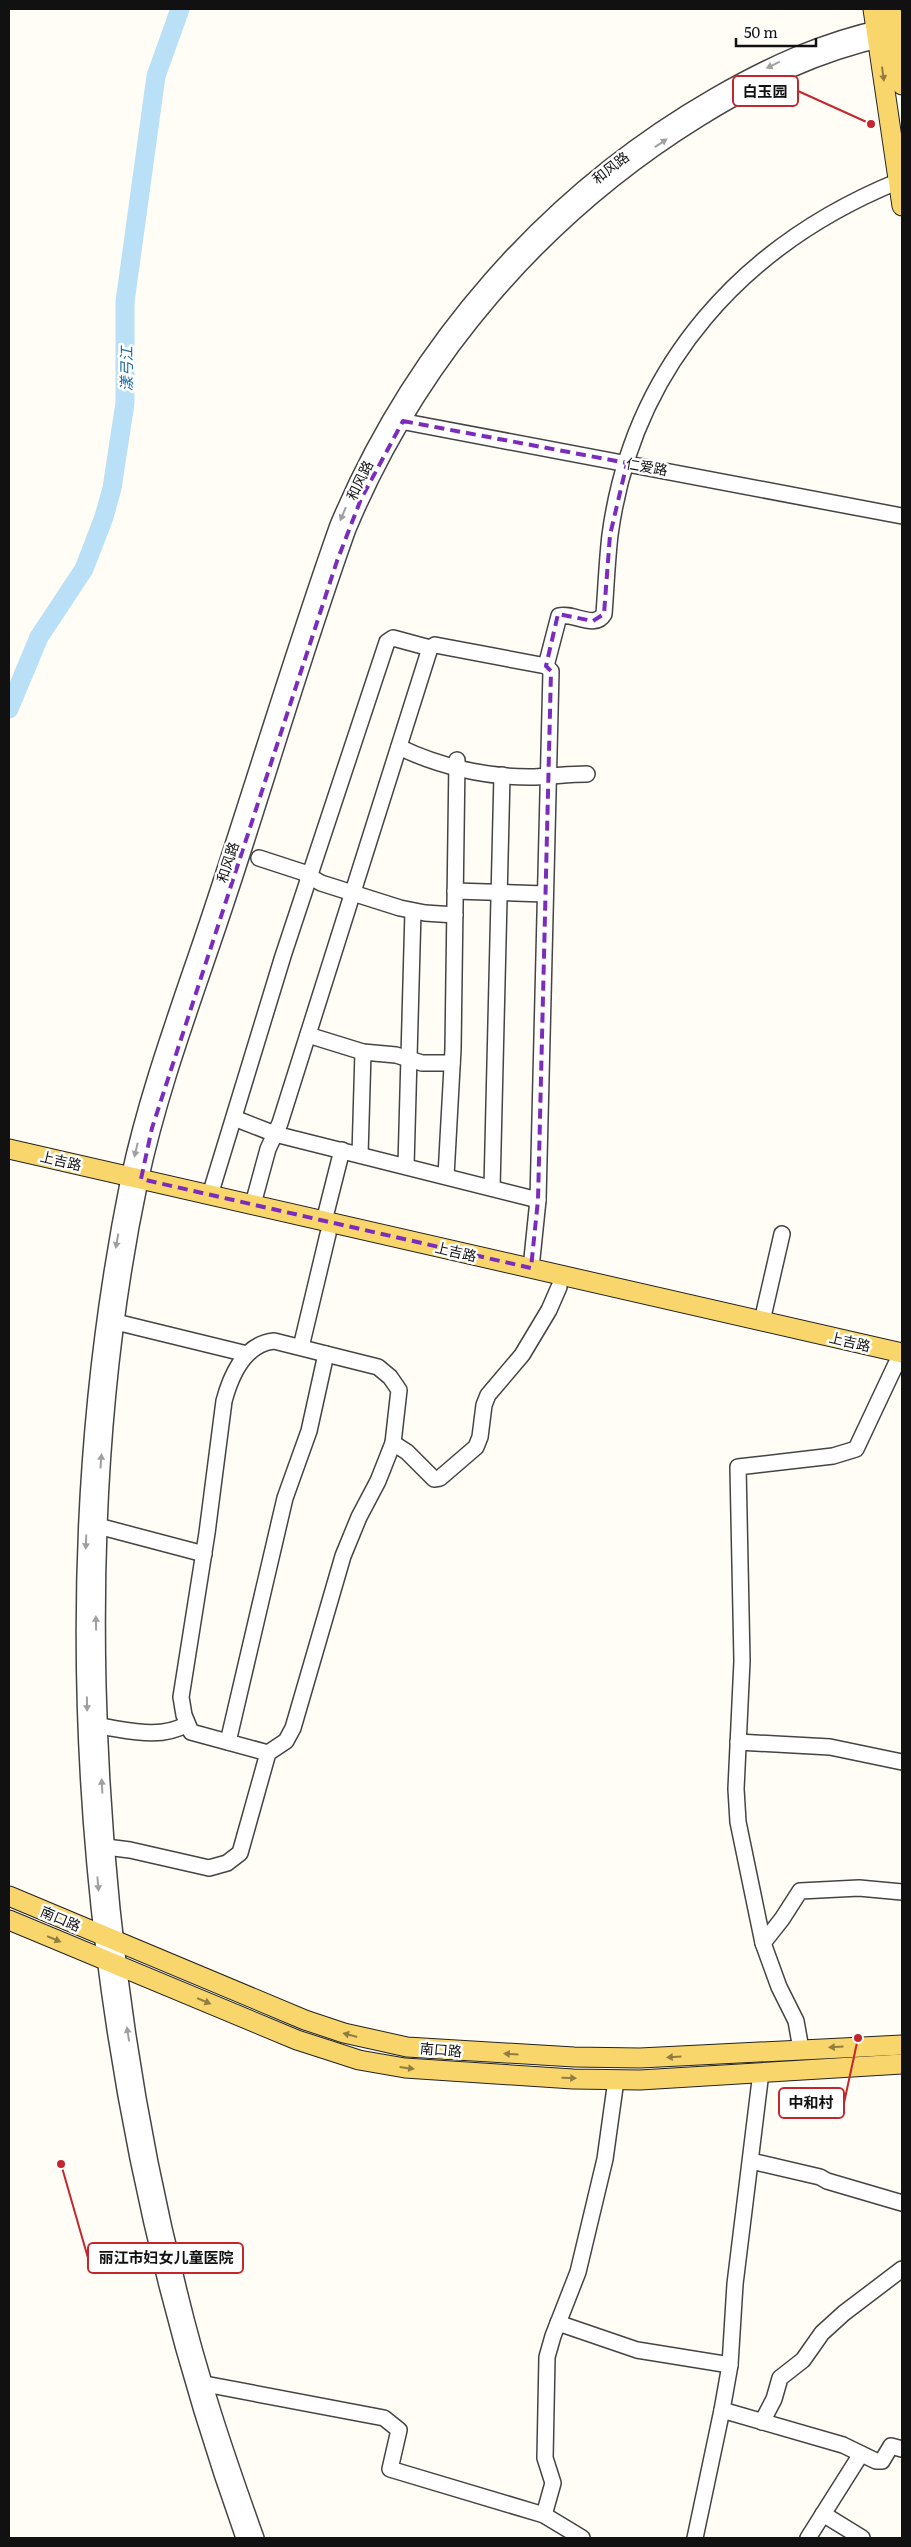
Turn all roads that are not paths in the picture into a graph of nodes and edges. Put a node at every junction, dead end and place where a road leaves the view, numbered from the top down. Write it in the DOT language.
graph roads {
  1 [pos="873,9"];
  2 [pos="891,28"];
  3 [pos="902,85"];
  4 [pos="899,181"];
  5 [pos="902,206"];
  6 [pos="397,420"];
  7 [pos="627,463"];
  8 [pos="902,516"];
  9 [pos="430,648"];
  10 [pos="546,666"];
  11 [pos="399,747"];
  12 [pos="457,764"];
  13 [pos="586,774"];
  14 [pos="502,775"];
  15 [pos="548,775"];
  16 [pos="259,858"];
  17 [pos="310,876"];
  18 [pos="455,886"];
  19 [pos="499,887"];
  20 [pos="545,889"];
  21 [pos="352,893"];
  22 [pos="412,911"];
  23 [pos="455,915"];
  24 [pos="308,1034"];
  25 [pos="363,1052"];
  26 [pos="408,1059"];
  27 [pos="452,1064"];
  28 [pos="234,1118"];
  29 [pos="275,1134"];
  30 [pos="9,1149"];
  31 [pos="342,1150"];
  32 [pos="360,1155"];
  33 [pos="9,1161"];
  34 [pos="406,1166"];
  35 [pos="446,1176"];
  36 [pos="135,1183"];
  37 [pos="492,1188"];
  38 [pos="210,1195"];
  39 [pos="538,1200"];
  40 [pos="253,1204"];
  41 [pos="326,1227"];
  42 [pos="782,1234"];
  43 [pos="531,1268"];
  44 [pos="559,1287"];
  45 [pos="762,1321"];
  46 [pos="116,1322"];
  47 [pos="301,1347"];
  48 [pos="247,1354"];
  49 [pos="326,1354"];
  50 [pos="900,1361"];
  51 [pos="393,1443"];
  52 [pos="98,1526"];
  53 [pos="204,1554"];
  54 [pos="187,1724"];
  55 [pos="99,1726"];
  56 [pos="228,1742"];
  57 [pos="738,1742"];
  58 [pos="268,1753"];
  59 [pos="902,1762"];
  60 [pos="106,1847"];
  61 [pos="902,1892"];
  62 [pos="9,1896"];
  63 [pos="9,1920"];
  64 [pos="109,1938"];
  65 [pos="763,1943"];
  66 [pos="112,1963"];
  67 [pos="902,2045"];
  68 [pos="801,2049"];
  69 [pos="902,2064"];
  70 [pos="761,2072"];
  71 [pos="616,2080"];
  72 [pos="751,2161"];
  73 [pos="902,2202"];
  74 [pos="902,2269"];
  75 [pos="558,2323"];
  76 [pos="730,2365"];
  77 [pos="205,2384"];
  78 [pos="722,2410"];
  79 [pos="762,2422"];
  80 [pos="902,2449"];
  81 [pos="861,2454"];
  82 [pos="823,2514"];
  83 [pos="544,2515"];
  84 [pos="244,2538"];
  85 [pos="256,2538"];
  86 [pos="582,2538"];
  87 [pos="695,2538"];
  88 [pos="808,2538"];
  89 [pos="862,2538"];
  1 -- 2 [label="main road"];
  2 -- 3 [label="main road"];
  2 -- 4 [label="main road, one-way"];
  2 -- 6 [label="street, 和风路"];
  4 -- 5 [label="main road"];
  4 -- 7 [label="street"];
  6 -- 7 [label="street, 仁爱路"];
  6 -- 36 [label="street, 和风路"];
  7 -- 8 [label="street, 仁爱路"];
  7 -- 10 [label="street"];
  9 -- 10 [label="street"];
  9 -- 11 [label="street"];
  9 -- 17 [label="street"];
  10 -- 15 [label="street"];
  11 -- 12 [label="street"];
  11 -- 21 [label="street"];
  12 -- 14 [label="street"];
  12 -- 15 [label="street"];
  12 -- 18 [label="street"];
  13 -- 15 [label="street"];
  14 -- 15 [label="street"];
  14 -- 19 [label="street"];
  15 -- 20 [label="street"];
  16 -- 17 [label="street"];
  17 -- 21 [label="street"];
  17 -- 28 [label="street"];
  18 -- 19 [label="street"];
  18 -- 23 [label="street"];
  19 -- 20 [label="street"];
  19 -- 37 [label="street"];
  20 -- 39 [label="street"];
  21 -- 22 [label="street"];
  21 -- 24 [label="street"];
  22 -- 23 [label="street"];
  22 -- 26 [label="street"];
  23 -- 27 [label="street"];
  24 -- 25 [label="street"];
  24 -- 29 [label="street"];
  25 -- 26 [label="street"];
  25 -- 32 [label="street"];
  26 -- 27 [label="street"];
  26 -- 34 [label="street"];
  27 -- 35 [label="street"];
  28 -- 29 [label="street"];
  28 -- 38 [label="street"];
  29 -- 31 [label="street"];
  29 -- 40 [label="street"];
  30 -- 36 [label="main road, 上吉路"];
  31 -- 32 [label="street"];
  31 -- 41 [label="street"];
  32 -- 34 [label="street"];
  33 -- 36 [label="main road, 上吉路"];
  34 -- 35 [label="street"];
  35 -- 37 [label="street"];
  36 -- 38 [label="main road, 上吉路"];
  36 -- 41 [label="main road, 上吉路"];
  36 -- 46 [label="street"];
  36 -- 64 [label="street, one-way"];
  37 -- 39 [label="street"];
  38 -- 40 [label="main road, 上吉路"];
  39 -- 43 [label="street"];
  40 -- 41 [label="main road, 上吉路"];
  41 -- 43 [label="main road, 上吉路"];
  41 -- 44 [label="main road, 上吉路"];
  41 -- 47 [label="street"];
  42 -- 45 [label="street"];
  43 -- 45 [label="main road, 上吉路"];
  44 -- 50 [label="main road, 上吉路"];
  44 -- 51 [label="street"];
  45 -- 50 [label="main road, 上吉路"];
  46 -- 48 [label="street"];
  52 -- 46 [label="street, one-way"];
  47 -- 48 [label="street"];
  47 -- 49 [label="street"];
  48 -- 53 [label="street"];
  49 -- 51 [label="street"];
  49 -- 56 [label="street"];
  50 -- 57 [label="street"];
  51 -- 58 [label="street"];
  52 -- 53 [label="street"];
  55 -- 52 [label="street, one-way"];
  53 -- 54 [label="street"];
  54 -- 55 [label="street"];
  54 -- 56 [label="street"];
  60 -- 55 [label="street, one-way"];
  56 -- 58 [label="street"];
  57 -- 59 [label="street"];
  57 -- 65 [label="street"];
  58 -- 60 [label="street"];
  60 -- 64 [label="street"];
  61 -- 65 [label="street"];
  62 -- 64 [label="main road, 南口路"];
  63 -- 66 [label="main road, 南口路, one-way"];
  64 -- 66 [label="street"];
  68 -- 64 [label="main road, 南口路, one-way"];
  65 -- 68 [label="street"];
  66 -- 71 [label="main road, 南口路, one-way"];
  77 -- 66 [label="street, one-way"];
  66 -- 84 [label="street"];
  67 -- 68 [label="main road, 南口路, one-way"];
  69 -- 70 [label="main road, 南口路"];
  70 -- 71 [label="main road, 南口路"];
  70 -- 72 [label="street"];
  71 -- 75 [label="street"];
  72 -- 73 [label="street"];
  72 -- 76 [label="street"];
  74 -- 79 [label="street"];
  75 -- 76 [label="street"];
  75 -- 83 [label="street"];
  76 -- 78 [label="street"];
  77 -- 83 [label="street"];
  77 -- 85 [label="street"];
  78 -- 79 [label="street"];
  78 -- 87 [label="street"];
  79 -- 81 [label="street"];
  80 -- 81 [label="street"];
  81 -- 82 [label="street"];
  82 -- 88 [label="street"];
  82 -- 89 [label="street"];
  83 -- 86 [label="street"];
}
